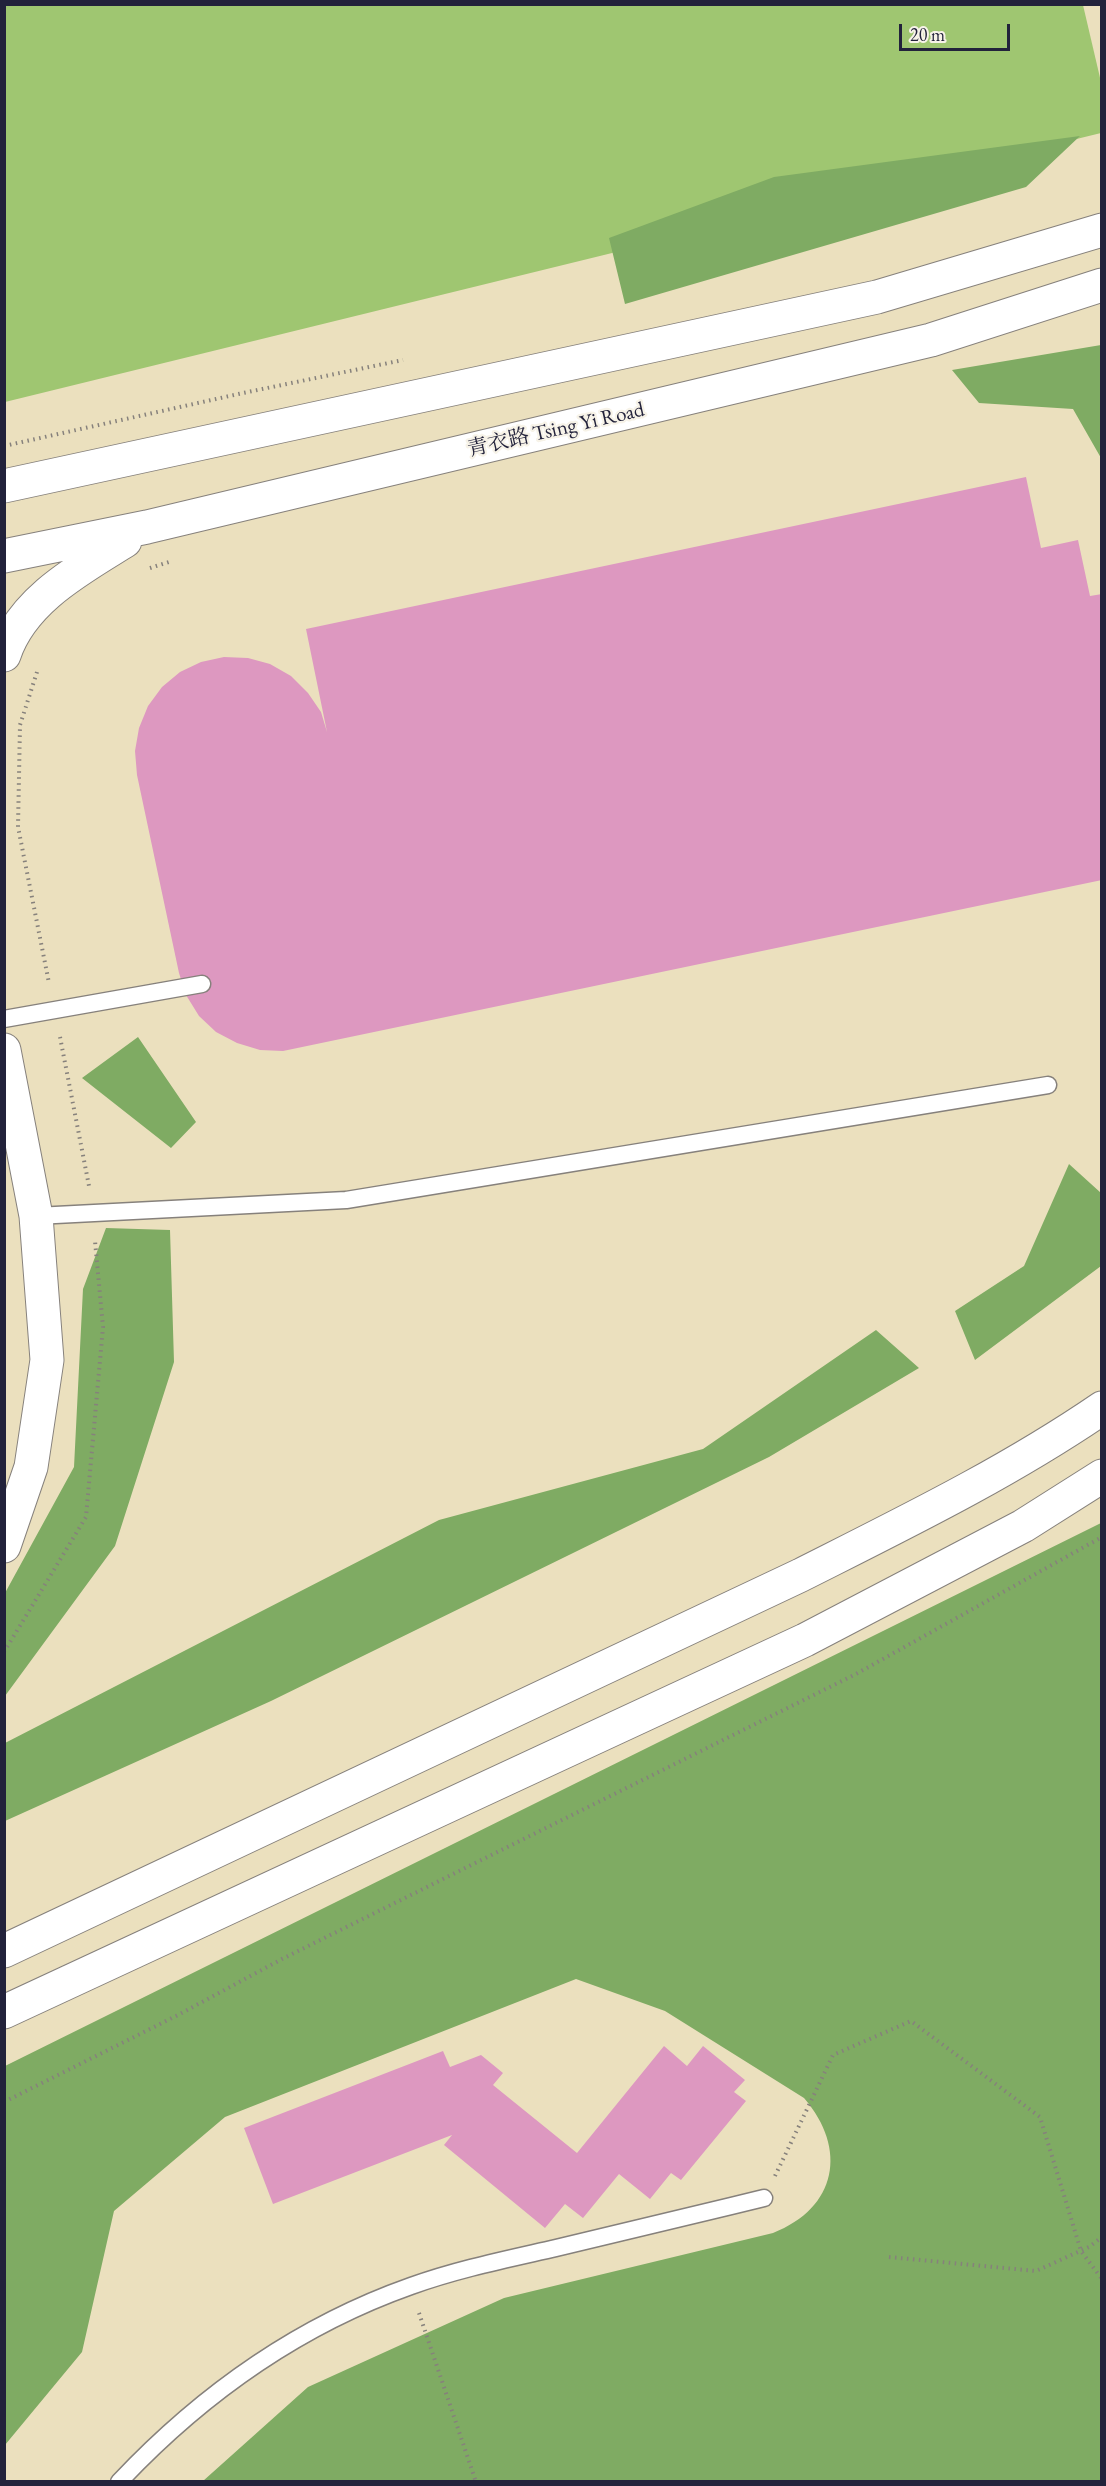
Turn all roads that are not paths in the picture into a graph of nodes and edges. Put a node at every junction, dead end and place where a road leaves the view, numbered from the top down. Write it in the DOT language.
graph roads {
  1 [pos="1101,230"];
  2 [pos="1101,285"];
  3 [pos="4,486"];
  4 [pos="147,528"];
  5 [pos="4,556"];
  6 [pos="4,655"];
  7 [pos="202,984"];
  8 [pos="4,1019"];
  9 [pos="4,1050"];
  10 [pos="1048,1085"];
  11 [pos="36,1216"];
  12 [pos="1101,1408"];
  13 [pos="1101,1476"];
  14 [pos="4,1545"];
  15 [pos="4,1951"];
  16 [pos="4,2012"];
  17 [pos="764,2198"];
  18 [pos="119,2481"];
  1 -- 3 [label="main road"];
  2 -- 4 [label="main road, 青衣路 Tsing Yi Road"];
  4 -- 5 [label="main road, 青衣路 Tsing Yi Road"];
  4 -- 6 [label="main road"];
  7 -- 8 [label="lane"];
  9 -- 11 [label="main road"];
  10 -- 11 [label="lane"];
  11 -- 14 [label="main road"];
  12 -- 15 [label="main road"];
  13 -- 16 [label="main road"];
  17 -- 18 [label="lane"];
}
